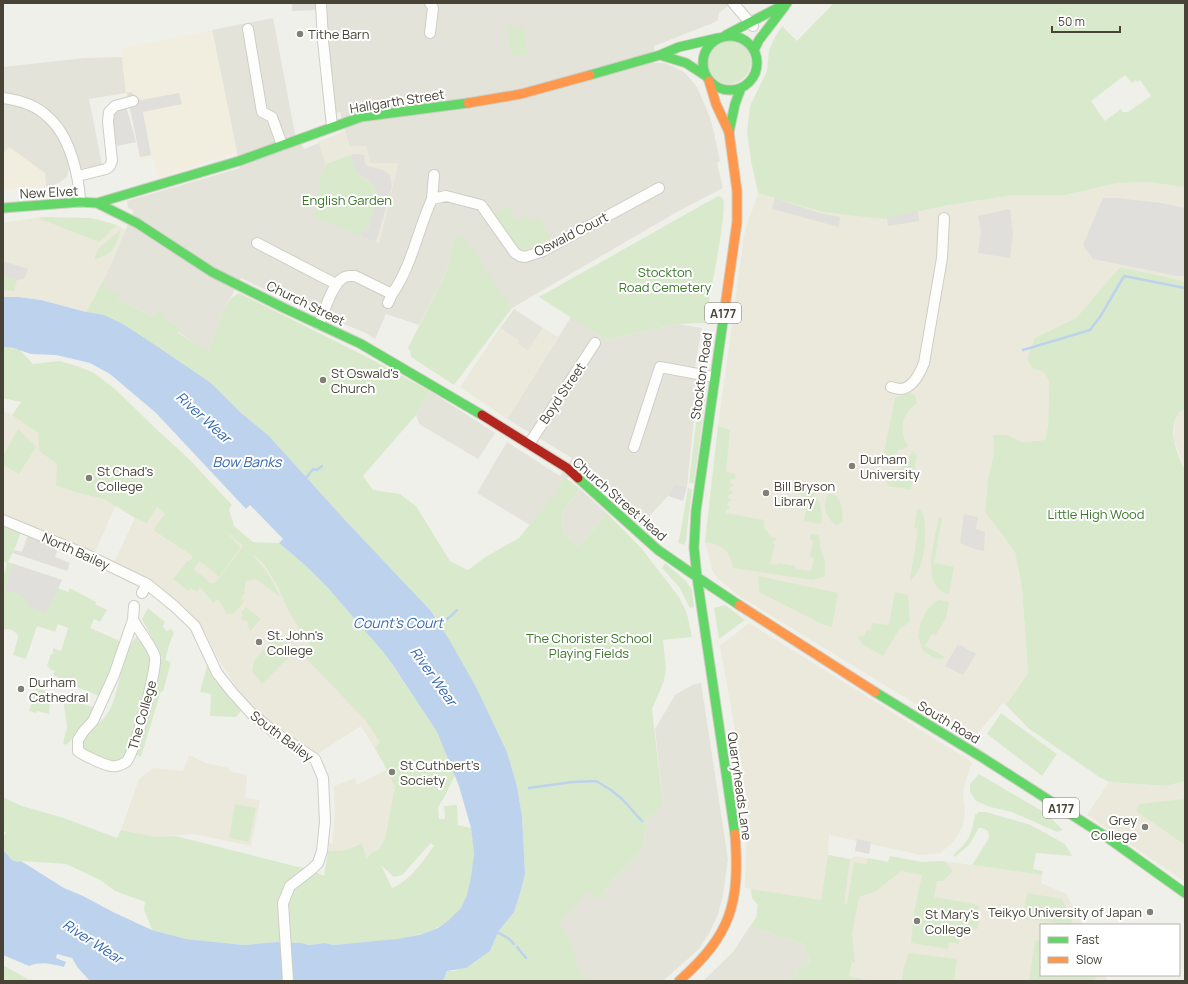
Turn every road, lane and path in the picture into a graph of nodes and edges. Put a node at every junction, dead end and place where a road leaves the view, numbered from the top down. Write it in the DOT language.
graph roads {
  1 [pos="321,3"];
  2 [pos="733,3"];
  3 [pos="787,3"];
  4 [pos="433,5"];
  5 [pos="750,22"];
  6 [pos="248,29"];
  7 [pos="430,33"];
  8 [pos="722,37"];
  9 [pos="759,40"];
  10 [pos="754,50"];
  11 [pos="660,55"];
  12 [pos="707,79"];
  13 [pos="741,88"];
  14 [pos="3,98"];
  15 [pos="133,101"];
  16 [pos="332,126"];
  17 [pos="729,132"];
  18 [pos="282,145"];
  19 [pos="434,175"];
  20 [pos="78,176"];
  21 [pos="659,188"];
  22 [pos="432,199"];
  23 [pos="80,202"];
  24 [pos="97,203"];
  25 [pos="3,208"];
  26 [pos="944,218"];
  27 [pos="257,243"];
  28 [pos="336,284"];
  29 [pos="392,294"];
  30 [pos="388,304"];
  31 [pos="319,324"];
  32 [pos="595,343"];
  33 [pos="714,377"];
  34 [pos="891,387"];
  35 [pos="504,429"];
  36 [pos="528,444"];
  37 [pos="634,447"];
  38 [pos="3,520"];
  39 [pos="697,577"];
  40 [pos="144,589"];
  41 [pos="134,606"];
  42 [pos="133,620"];
  43 [pos="1185,893"];
  44 [pos="288,981"];
  45 [pos="679,981"];
  1 -- 16 [label="street"];
  2 -- 5 [label="street"];
  3 -- 5 [label="street"];
  3 -- 9 [label="street"];
  4 -- 7 [label="street"];
  5 -- 8 [label="street"];
  5 -- 9 [label="street"];
  6 -- 18 [label="street"];
  8 -- 10 [label="street"];
  8 -- 11 [label="street, Hallgarth Street"];
  8 -- 12 [label="street"];
  9 -- 10 [label="street"];
  10 -- 13 [label="street"];
  11 -- 12 [label="street"];
  11 -- 16 [label="street, Hallgarth Street"];
  12 -- 13 [label="street"];
  12 -- 17 [label="street, Stockton Road"];
  13 -- 17 [label="street, Stockton Road / A177"];
  14 -- 20 [label="street"];
  15 -- 20 [label="street"];
  16 -- 18 [label="street, Hallgarth Street"];
  17 -- 33 [label="street, Stockton Road / A177"];
  18 -- 24 [label="street, Hallgarth Street"];
  19 -- 22 [label="street"];
  20 -- 23 [label="street"];
  21 -- 22 [label="street, Oswald Court"];
  22 -- 29 [label="street"];
  23 -- 24 [label="street, New Elvet"];
  23 -- 25 [label="street, New Elvet"];
  24 -- 31 [label="street, Church Street"];
  26 -- 34 [label="street"];
  27 -- 28 [label="street"];
  28 -- 29 [label="street"];
  28 -- 31 [label="street"];
  29 -- 30 [label="street"];
  31 -- 35 [label="street, Church Street"];
  32 -- 36 [label="street, Boyd Street"];
  33 -- 37 [label="street"];
  33 -- 39 [label="street, Stockton Road / A177"];
  35 -- 36 [label="street, Church Street Head"];
  36 -- 39 [label="street, Church Street Head"];
  38 -- 40 [label="street, North Bailey"];
  39 -- 43 [label="street, South Road / A177"];
  39 -- 45 [label="street, Quarryheads Lane"];
  40 -- 44 [label="street, South Bailey"];
  41 -- 42 [label="street, The College"];
  42 -- 42 [label="street, The College"];
}
